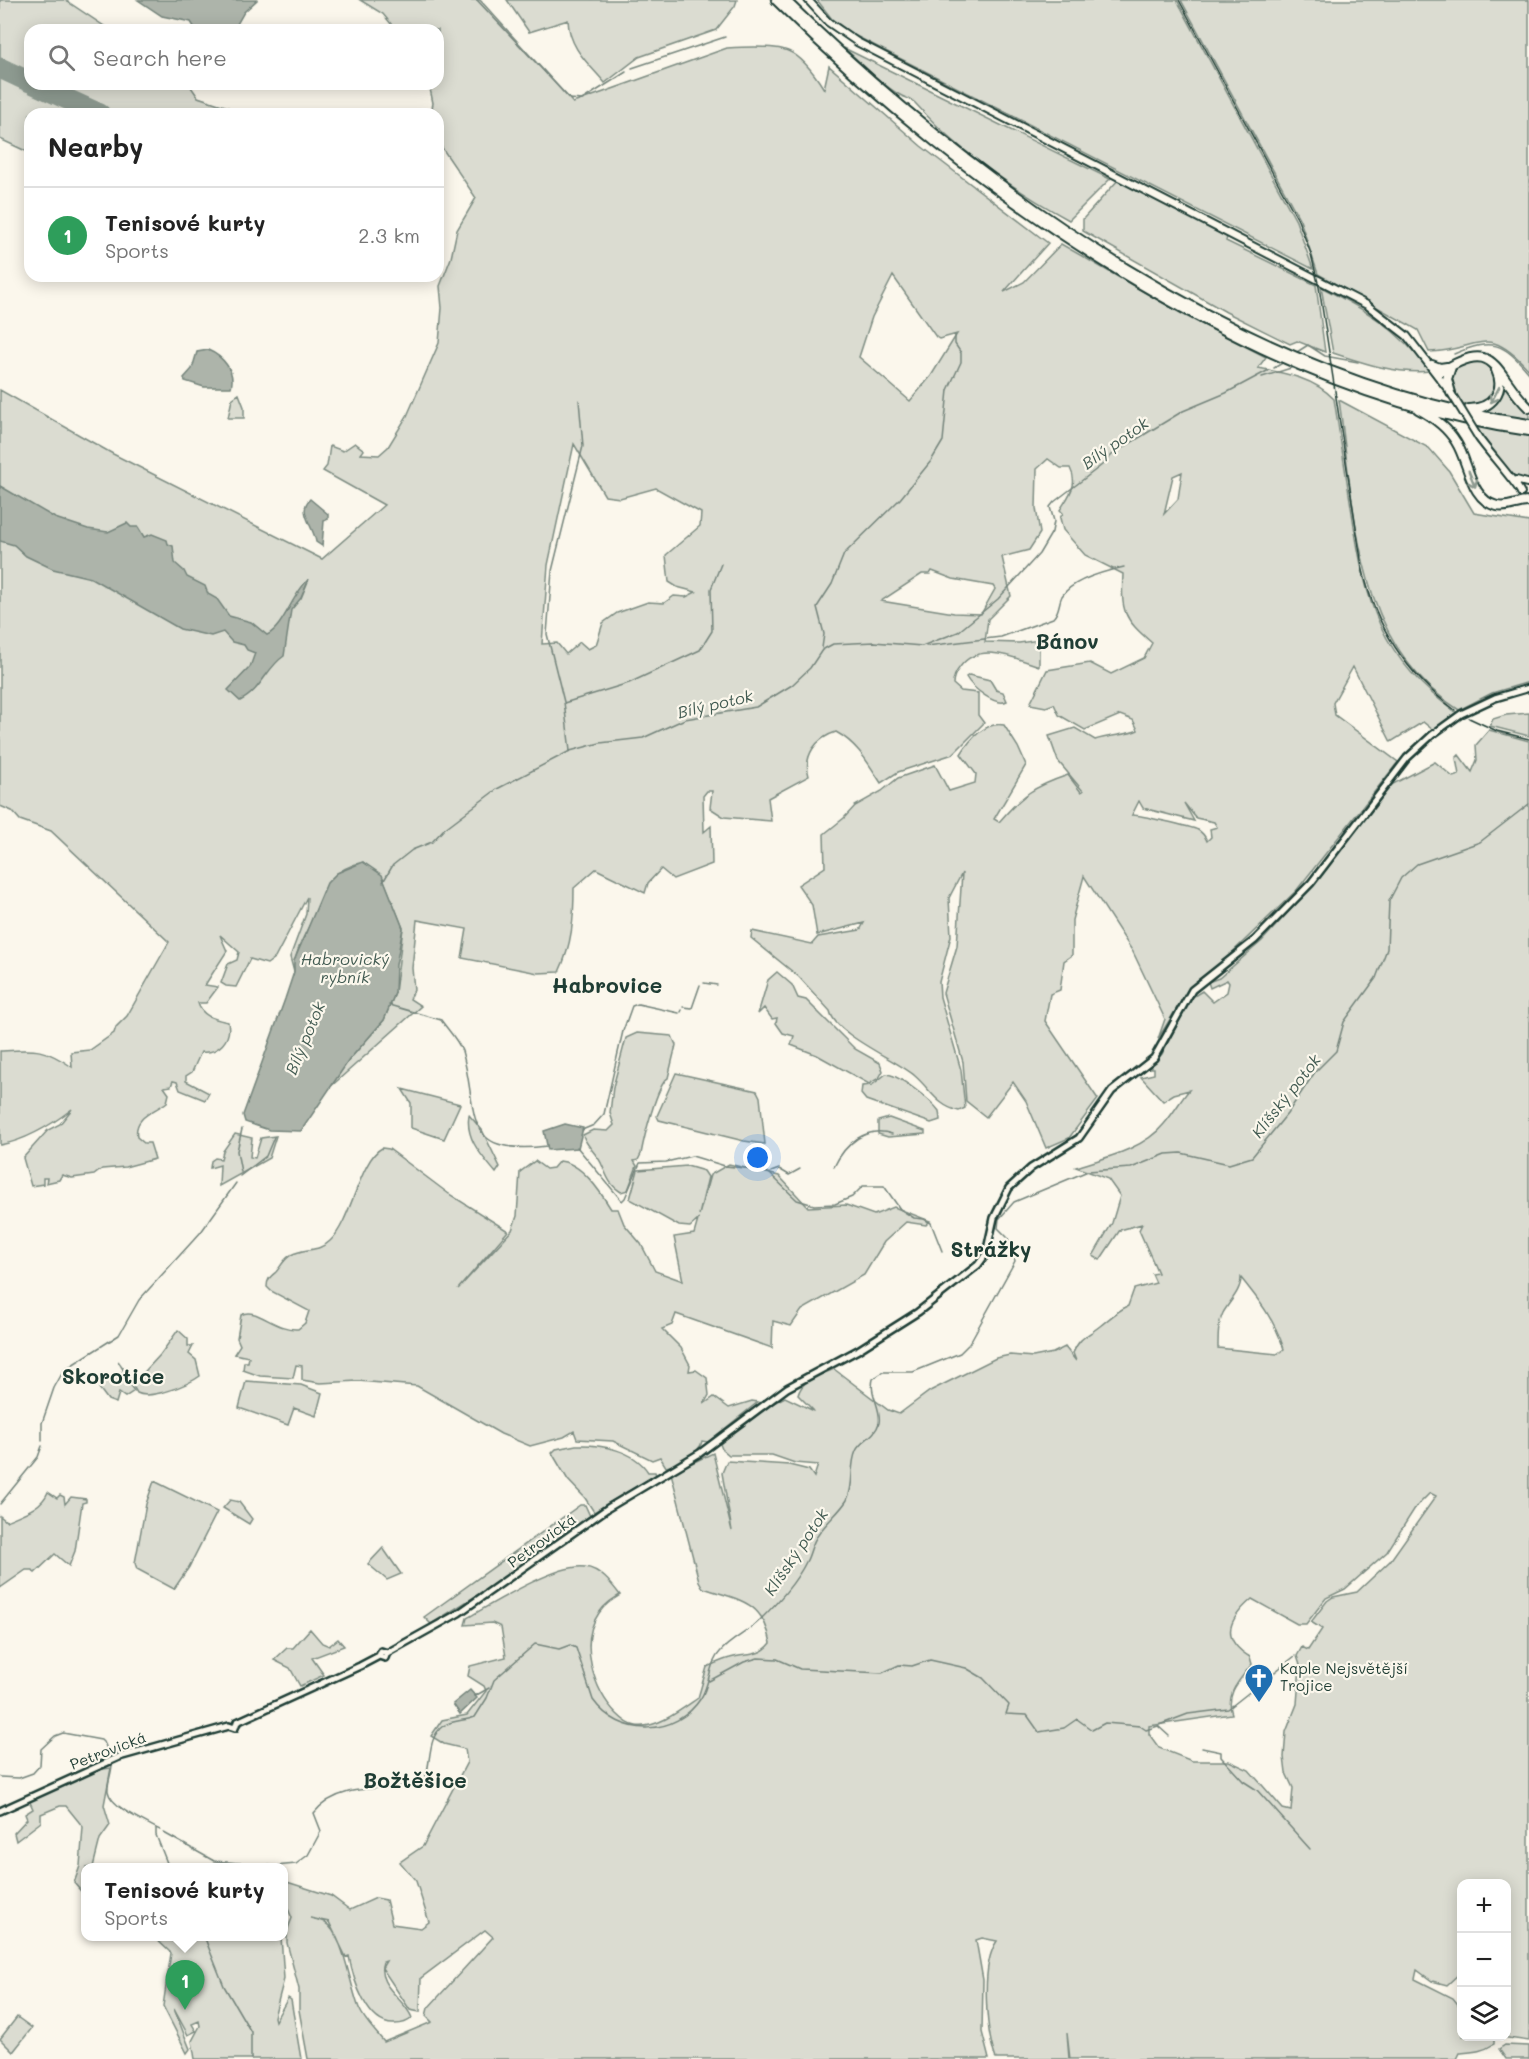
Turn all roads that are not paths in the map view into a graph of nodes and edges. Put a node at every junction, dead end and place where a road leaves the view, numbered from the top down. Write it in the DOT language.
graph roads {
  1 [pos="776,0"];
  2 [pos="785,0"];
  3 [pos="808,0"];
  4 [pos="1056,226"];
  5 [pos="1073,237"];
  6 [pos="1481,357"];
  7 [pos="1454,364"];
  8 [pos="1432,365"];
  9 [pos="1438,374"];
  10 [pos="1451,393"];
  11 [pos="1406,403"];
  12 [pos="1529,408"];
  13 [pos="1455,409"];
  14 [pos="1529,424"];
  15 [pos="1529,431"];
  16 [pos="1488,452"];
  17 [pos="1528,483"];
  18 [pos="1521,493"];
  19 [pos="1529,502"];
  20 [pos="1529,688"];
  21 [pos="0,1811"];
  1 -- 4 [label="highway"];
  2 -- 4 [label="highway"];
  3 -- 8 [label="main road"];
  4 -- 5 [label="highway"];
  5 -- 11 [label="highway"];
  5 -- 13 [label="highway"];
  6 -- 7 [label="highway"];
  6 -- 12 [label="highway"];
  6 -- 13 [label="highway, one-way"];
  7 -- 8 [label="highway"];
  7 -- 9 [label="highway"];
  7 -- 10 [label="highway"];
  8 -- 9 [label="main road"];
  9 -- 10 [label="main road"];
  10 -- 16 [label="main road, bridge"];
  11 -- 15 [label="highway"];
  11 -- 19 [label="highway, one-way"];
  13 -- 14 [label="highway"];
  16 -- 17 [label="main road"];
  16 -- 18 [label="main road"];
  17 -- 18 [label="main road"];
  18 -- 19 [label="main road"];
  20 -- 21 [label="main road, Petrovická"];
}
